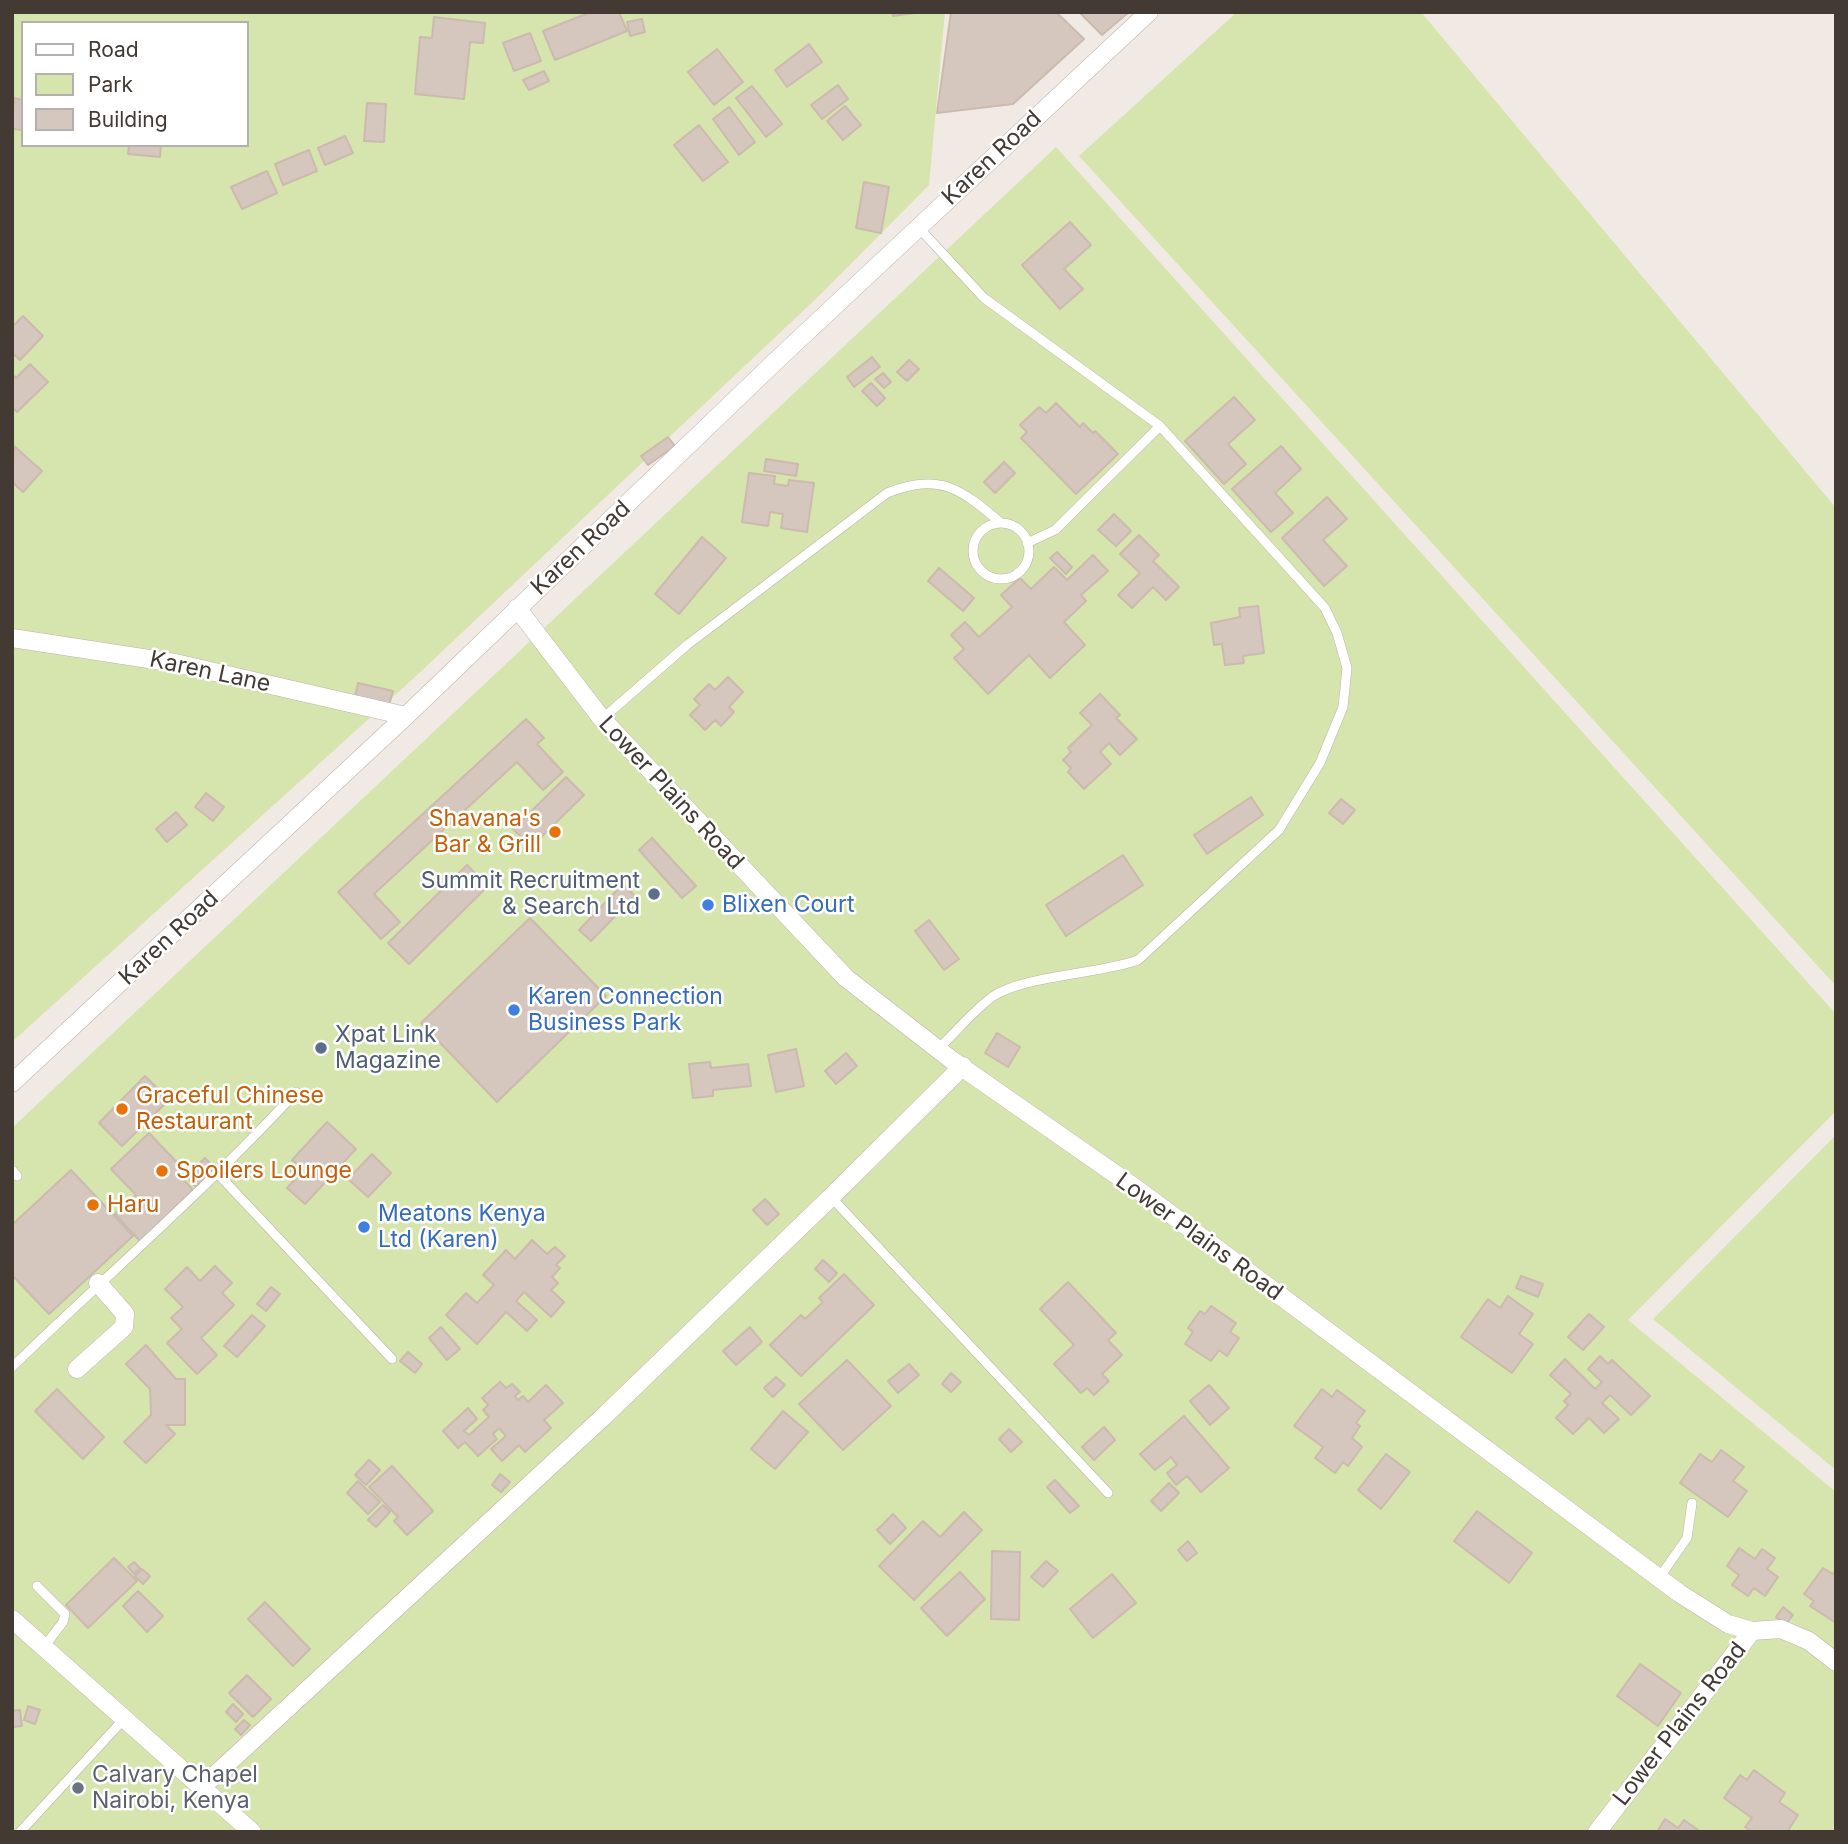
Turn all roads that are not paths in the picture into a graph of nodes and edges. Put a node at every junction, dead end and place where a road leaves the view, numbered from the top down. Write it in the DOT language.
graph roads {
  1 [pos="1149,12"];
  2 [pos="918,227"];
  3 [pos="1160,426"];
  4 [pos="1001,523"];
  5 [pos="1027,543"];
  6 [pos="517,608"];
  7 [pos="12,638"];
  8 [pos="406,716"];
  9 [pos="601,719"];
  10 [pos="939,1049"];
  11 [pos="962,1066"];
  12 [pos="12,1083"];
  13 [pos="296,1092"];
  14 [pos="218,1174"];
  15 [pos="831,1198"];
  16 [pos="98,1283"];
  17 [pos="392,1359"];
  18 [pos="12,1367"];
  19 [pos="77,1369"];
  20 [pos="1108,1493"];
  21 [pos="1692,1503"];
  22 [pos="1659,1578"];
  23 [pos="37,1586"];
  24 [pos="12,1619"];
  25 [pos="1752,1631"];
  26 [pos="44,1647"];
  27 [pos="1836,1662"];
  28 [pos="124,1719"];
  29 [pos="202,1787"];
  30 [pos="20,1832"];
  31 [pos="253,1832"];
  32 [pos="1597,1832"];
  1 -- 2 [label="street, Karen Road"];
  2 -- 3 [label="lane"];
  2 -- 6 [label="street, Karen Road"];
  3 -- 5 [label="lane"];
  3 -- 10 [label="lane"];
  4 -- 5 [label="lane"];
  4 -- 5 [label="lane"];
  4 -- 9 [label="lane"];
  6 -- 8 [label="street, Karen Road"];
  6 -- 9 [label="street, Lower Plains Road"];
  7 -- 8 [label="street, Karen Lane"];
  8 -- 12 [label="street, Karen Road"];
  9 -- 10 [label="street, Lower Plains Road"];
  10 -- 11 [label="street, Lower Plains Road"];
  11 -- 15 [label="street"];
  11 -- 22 [label="street, Lower Plains Road"];
  13 -- 14 [label="lane"];
  14 -- 16 [label="lane"];
  14 -- 17 [label="lane"];
  15 -- 20 [label="lane"];
  15 -- 29 [label="street"];
  16 -- 18 [label="lane"];
  16 -- 19 [label="street"];
  21 -- 22 [label="lane"];
  22 -- 25 [label="street, Lower Plains Road"];
  23 -- 26 [label="lane"];
  24 -- 26 [label="street"];
  25 -- 27 [label="street"];
  25 -- 32 [label="street, Lower Plains Road"];
  26 -- 28 [label="street"];
  28 -- 29 [label="street"];
  28 -- 30 [label="lane"];
  29 -- 31 [label="street"];
}
